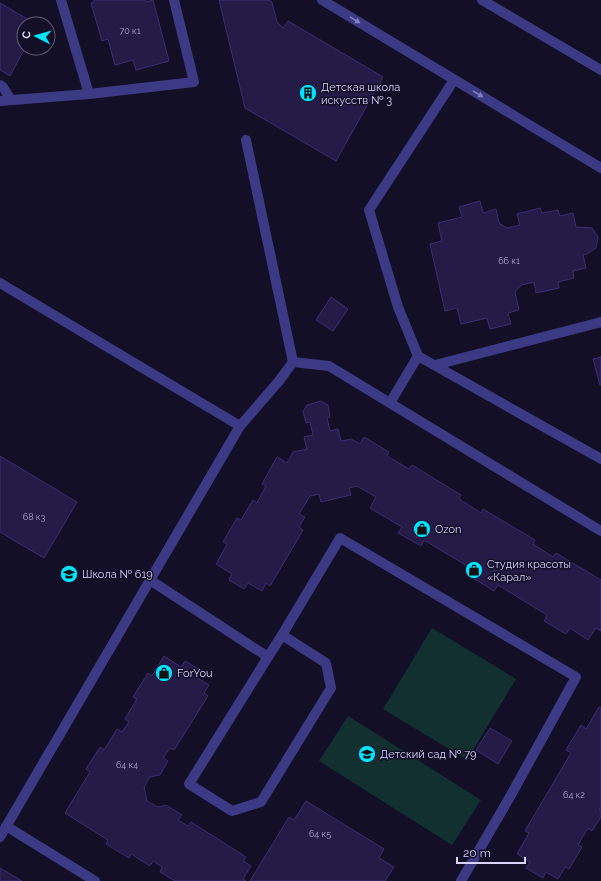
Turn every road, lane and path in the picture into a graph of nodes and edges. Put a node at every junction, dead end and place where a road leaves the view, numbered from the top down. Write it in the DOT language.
graph roads {
  1 [pos="60,0"];
  2 [pos="174,0"];
  3 [pos="322,0"];
  4 [pos="482,0"];
  5 [pos="601,70"];
  6 [pos="454,80"];
  7 [pos="0,85"];
  8 [pos="89,94"];
  9 [pos="11,100"];
  10 [pos="0,101"];
  11 [pos="246,140"];
  12 [pos="601,168"];
  13 [pos="0,283"];
  14 [pos="601,322"];
  15 [pos="418,356"];
  16 [pos="293,362"];
  17 [pos="435,365"];
  18 [pos="390,403"];
  19 [pos="240,426"];
  20 [pos="601,459"];
  21 [pos="601,530"];
  22 [pos="150,580"];
  23 [pos="282,635"];
  24 [pos="268,657"];
  25 [pos="6,826"];
  26 [pos="0,836"];
  27 [pos="95,881"];
  28 [pos="461,881"];
  1 -- 8 [label="street"];
  2 -- 8 [label="street"];
  3 -- 6 [label="street, one-way"];
  4 -- 5 [label="street"];
  6 -- 12 [label="street, one-way"];
  6 -- 15 [label="street"];
  7 -- 9 [label="street"];
  8 -- 9 [label="street"];
  9 -- 10 [label="street"];
  11 -- 16 [label="street"];
  13 -- 19 [label="street"];
  14 -- 17 [label="street"];
  15 -- 17 [label="street"];
  15 -- 18 [label="street"];
  16 -- 18 [label="street"];
  16 -- 19 [label="street"];
  17 -- 20 [label="street"];
  18 -- 21 [label="street"];
  19 -- 22 [label="street"];
  22 -- 24 [label="street"];
  22 -- 25 [label="street"];
  23 -- 24 [label="street"];
  23 -- 24 [label="street"];
  23 -- 28 [label="street"];
  25 -- 26 [label="street"];
  25 -- 27 [label="street"];
}
